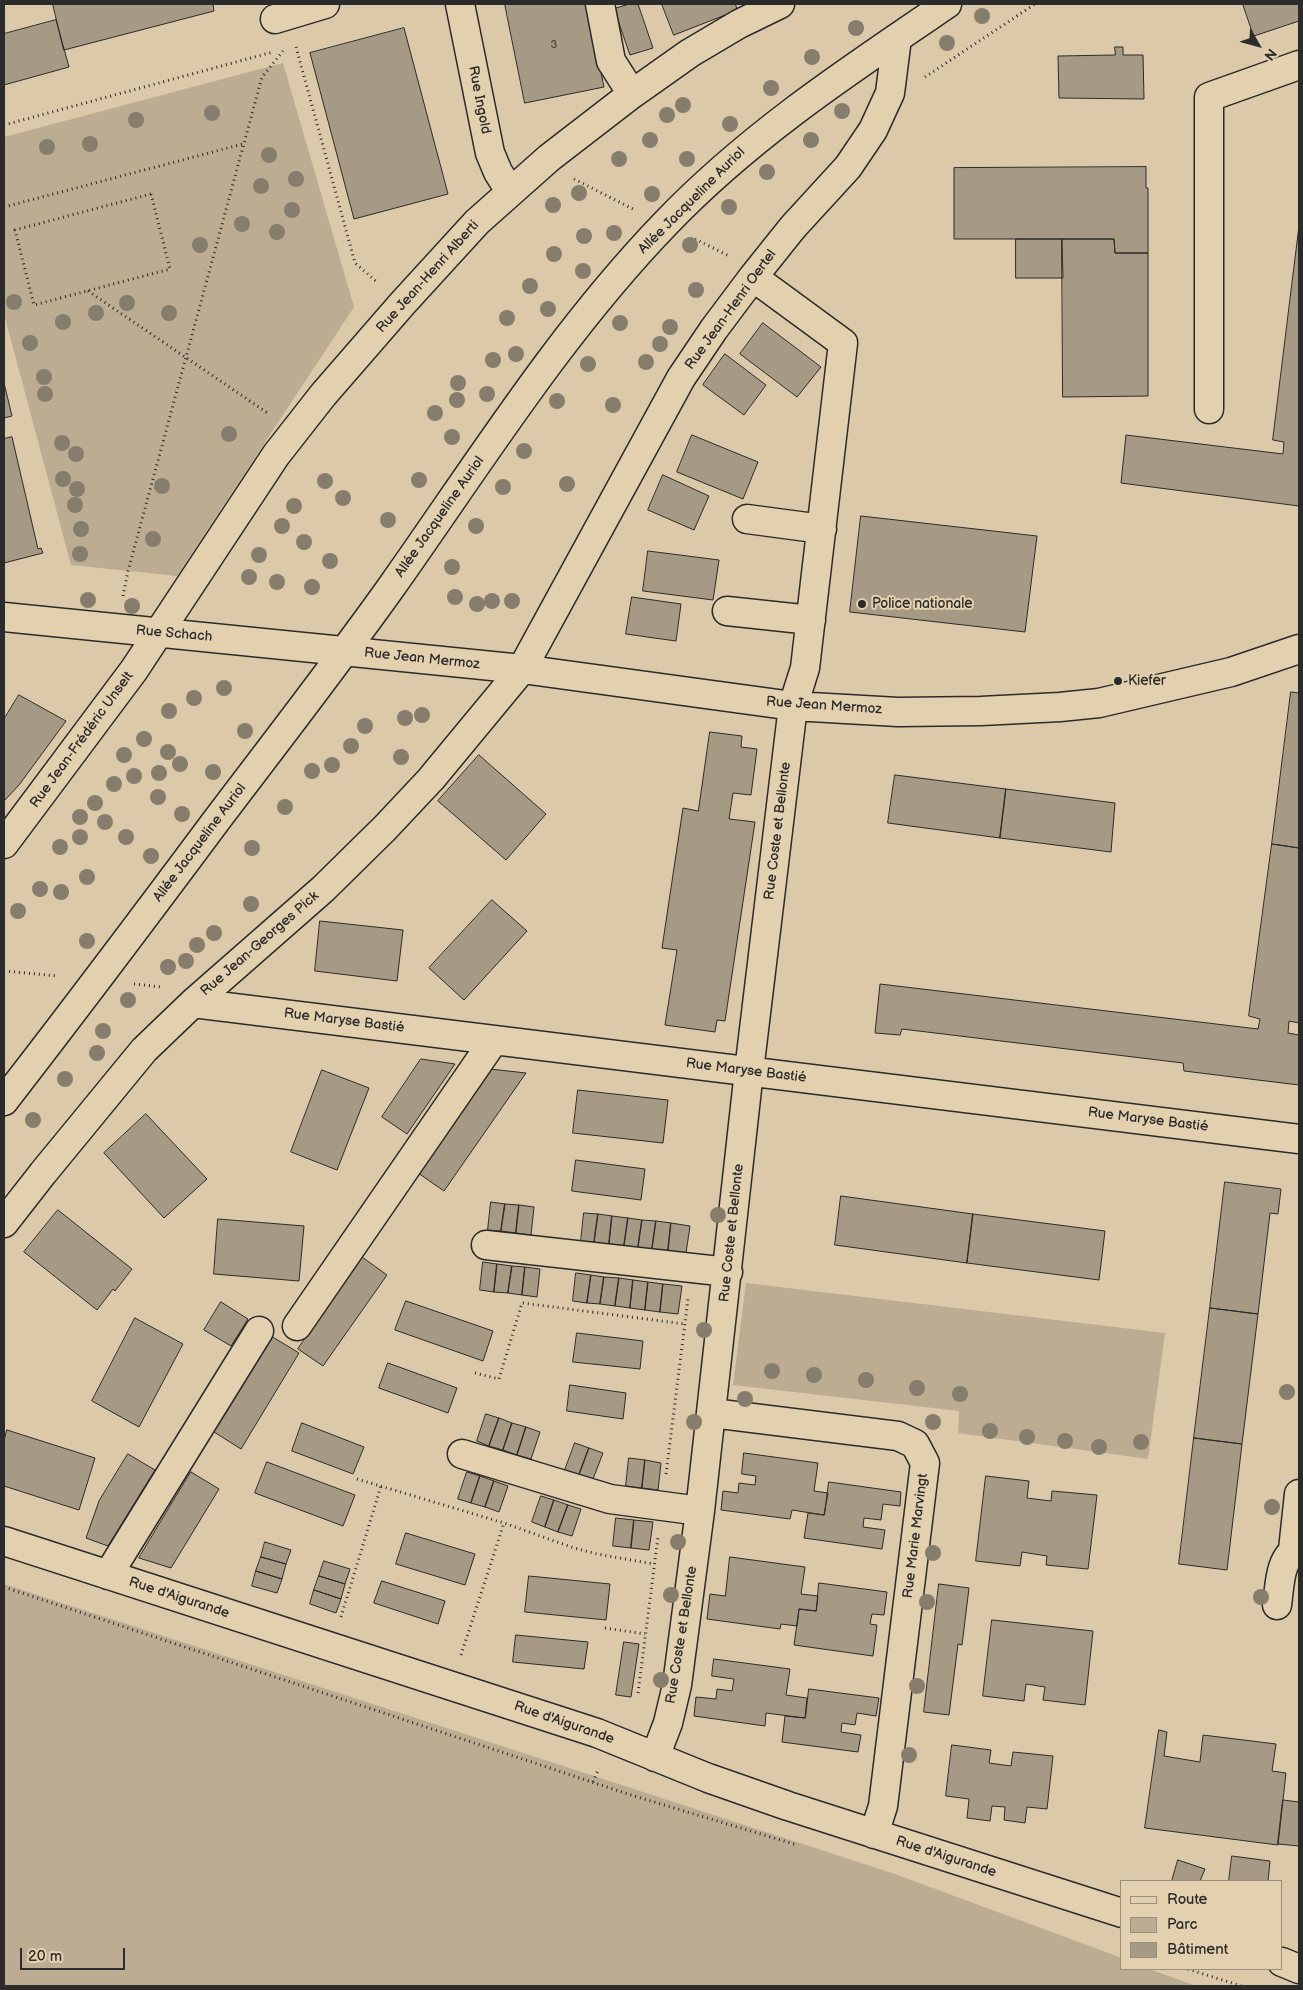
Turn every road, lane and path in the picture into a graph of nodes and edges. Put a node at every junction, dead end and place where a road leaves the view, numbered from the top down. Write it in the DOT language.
graph roads {
  1 [pos="325,4"];
  2 [pos="460,4"];
  3 [pos="600,4"];
  4 [pos="780,4"];
  5 [pos="947,4"];
  6 [pos="1035,4"];
  7 [pos="275,19"];
  8 [pos="897,38"];
  9 [pos="284,50"];
  10 [pos="1299,65"];
  11 [pos="924,77"];
  12 [pos="632,94"];
  13 [pos="4,125"];
  14 [pos="244,144"];
  15 [pos="510,191"];
  16 [pos="4,207"];
  17 [pos="754,277"];
  18 [pos="87,291"];
  19 [pos="402,304"];
  20 [pos="186,357"];
  21 [pos="1208,409"];
  22 [pos="294,431"];
  23 [pos="747,519"];
  24 [pos="822,529"];
  25 [pos="727,611"];
  26 [pos="4,617"];
  27 [pos="811,620"];
  28 [pos="117,629"];
  29 [pos="157,633"];
  30 [pos="1299,649"];
  31 [pos="344,651"];
  32 [pos="522,669"];
  33 [pos="793,706"];
  34 [pos="4,844"];
  35 [pos="193,1003"];
  36 [pos="494,1040"];
  37 [pos="749,1071"];
  38 [pos="4,1101"];
  39 [pos="1299,1139"];
  40 [pos="4,1223"];
  41 [pos="486,1245"];
  42 [pos="728,1272"];
  43 [pos="685,1324"];
  44 [pos="296,1326"];
  45 [pos="259,1331"];
  46 [pos="475,1373"];
  47 [pos="712,1412"];
  48 [pos="462,1454"];
  49 [pos="357,1479"];
  50 [pos="381,1486"];
  51 [pos="1299,1494"];
  52 [pos="700,1511"];
  53 [pos="504,1524"];
  54 [pos="4,1541"];
  55 [pos="1296,1549"];
  56 [pos="654,1564"];
  57 [pos="108,1574"];
  58 [pos="4,1587"];
  59 [pos="1277,1605"];
  60 [pos="341,1617"];
  61 [pos="605,1628"];
  62 [pos="645,1634"];
  63 [pos="461,1656"];
  64 [pos="655,1757"];
  65 [pos="874,1834"];
  66 [pos="802,1847"];
  67 [pos="1120,1912"];
  68 [pos="1283,1962"];
  69 [pos="1299,1969"];
  70 [pos="1191,1970"];
  71 [pos="1241,1986"];
  1 -- 7 [label="street"];
  2 -- 15 [label="street, Rue Ingold"];
  3 -- 12 [label="street"];
  4 -- 12 [label="street, Rue Jean-Henri Alberti"];
  5 -- 8 [label="street, Allée Jacqueline Auriol"];
  6 -- 11 [label="path"];
  8 -- 17 [label="street, Rue Jean-Henri Oertel"];
  8 -- 31 [label="street, Allée Jacqueline Auriol"];
  9 -- 13 [label="path"];
  9 -- 14 [label="path"];
  9 -- 19 [label="path"];
  10 -- 21 [label="street"];
  12 -- 15 [label="street, Rue Jean-Henri Alberti"];
  14 -- 16 [label="path"];
  14 -- 20 [label="path"];
  15 -- 19 [label="street, Rue Jean-Henri Alberti"];
  17 -- 24 [label="street, Rue Coste et Bellonte"];
  17 -- 32 [label="street, Rue Jean-Henri Oertel"];
  18 -- 18 [label="path"];
  18 -- 20 [label="path"];
  19 -- 22 [label="street, Rue Jean-Henri Alberti"];
  20 -- 22 [label="path"];
  20 -- 28 [label="path"];
  22 -- 29 [label="street, Rue Jean-Henri Alberti"];
  23 -- 24 [label="street"];
  24 -- 27 [label="street, Rue Coste et Bellonte"];
  25 -- 27 [label="street"];
  26 -- 28 [label="street, Rue Schach"];
  27 -- 33 [label="street, Rue Coste et Bellonte"];
  28 -- 29 [label="street, Rue Schach"];
  29 -- 31 [label="street, Rue Schach"];
  29 -- 34 [label="street, Rue Jean-Frédéric Unselt"];
  30 -- 33 [label="street, Rue Jean Mermoz"];
  31 -- 32 [label="street, Rue Jean Mermoz"];
  31 -- 38 [label="street, Allée Jacqueline Auriol"];
  32 -- 33 [label="street, Rue Jean Mermoz"];
  32 -- 35 [label="street, Rue Jean-Georges Pick"];
  33 -- 37 [label="street, Rue Coste et Bellonte"];
  35 -- 36 [label="street, Rue Maryse Bastié"];
  35 -- 40 [label="street, Rue Jean-Georges Pick"];
  36 -- 37 [label="street, Rue Maryse Bastié"];
  36 -- 44 [label="street"];
  37 -- 39 [label="street, Rue Maryse Bastié"];
  37 -- 42 [label="street, Rue Coste et Bellonte"];
  41 -- 42 [label="street"];
  42 -- 47 [label="street, Rue Coste et Bellonte"];
  43 -- 46 [label="path"];
  45 -- 57 [label="street"];
  47 -- 52 [label="street, Rue Coste et Bellonte"];
  47 -- 65 [label="street, Rue Marie Marvingt"];
  48 -- 52 [label="street"];
  49 -- 50 [label="path"];
  50 -- 53 [label="path"];
  50 -- 60 [label="path"];
  51 -- 55 [label="street"];
  52 -- 64 [label="street, Rue Coste et Bellonte"];
  53 -- 56 [label="path"];
  53 -- 63 [label="path"];
  54 -- 57 [label="street, Rue d'Aigurande"];
  55 -- 59 [label="street"];
  57 -- 64 [label="street, Rue d'Aigurande"];
  58 -- 66 [label="path"];
  61 -- 62 [label="path"];
  64 -- 65 [label="street, Rue d'Aigurande"];
  65 -- 67 [label="street, Rue d'Aigurande"];
  68 -- 69 [label="street"];
  70 -- 71 [label="path"];
}
